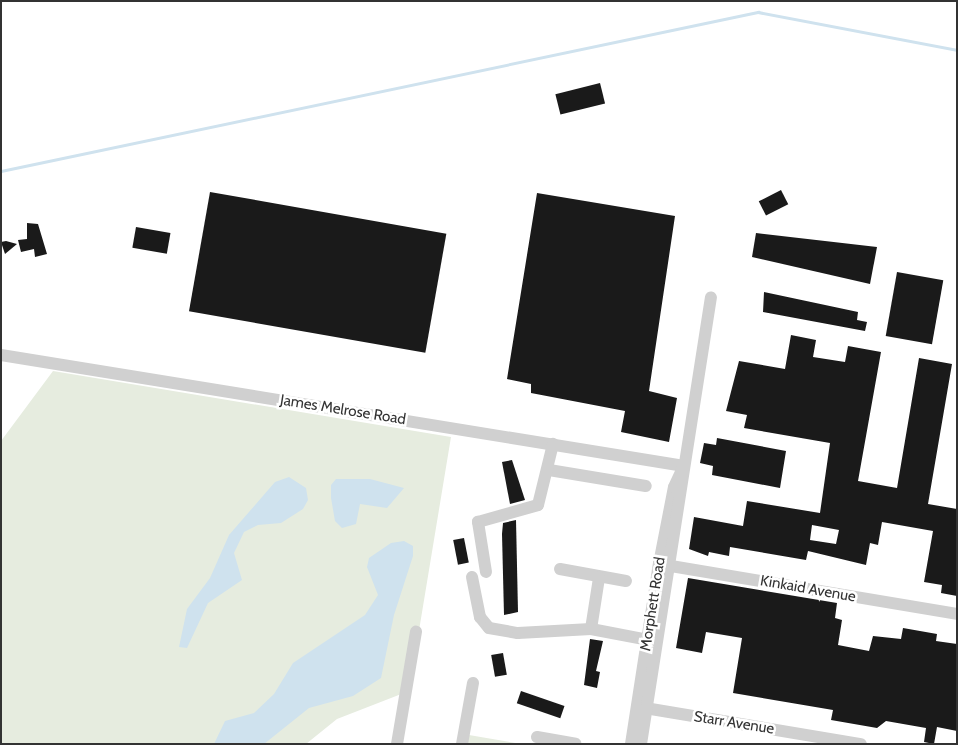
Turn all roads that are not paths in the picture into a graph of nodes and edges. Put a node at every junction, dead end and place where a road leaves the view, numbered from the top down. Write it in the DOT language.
graph roads {
  1 [pos="711,297"];
  2 [pos="1,355"];
  3 [pos="553,444"];
  4 [pos="684,466"];
  5 [pos="548,470"];
  6 [pos="646,486"];
  7 [pos="665,564"];
  8 [pos="560,569"];
  9 [pos="486,572"];
  10 [pos="472,577"];
  11 [pos="599,578"];
  12 [pos="626,581"];
  13 [pos="957,614"];
  14 [pos="591,629"];
  15 [pos="416,632"];
  16 [pos="648,640"];
  17 [pos="473,683"];
  18 [pos="642,708"];
  19 [pos="537,737"];
  20 [pos="397,744"];
  21 [pos="462,744"];
  22 [pos="575,744"];
  23 [pos="631,744"];
  24 [pos="640,744"];
  25 [pos="861,744"];
  1 -- 4 [label="street, Morphett Road"];
  2 -- 3 [label="street, James Melrose Road"];
  3 -- 4 [label="street, James Melrose Road"];
  3 -- 5 [label="street"];
  4 -- 7 [label="street, Morphett Road"];
  5 -- 6 [label="street"];
  5 -- 9 [label="street"];
  7 -- 13 [label="street, Kinkaid Avenue"];
  7 -- 16 [label="street, Morphett Road"];
  7 -- 18 [label="street, Morphett Road"];
  8 -- 11 [label="street"];
  10 -- 14 [label="street"];
  11 -- 12 [label="street"];
  11 -- 14 [label="street"];
  14 -- 16 [label="street"];
  15 -- 20 [label="street"];
  16 -- 18 [label="street, Morphett Road"];
  17 -- 21 [label="street"];
  18 -- 23 [label="street, Morphett Road"];
  18 -- 24 [label="street, Morphett Road"];
  18 -- 25 [label="street, Starr Avenue"];
  19 -- 22 [label="street"];
}
